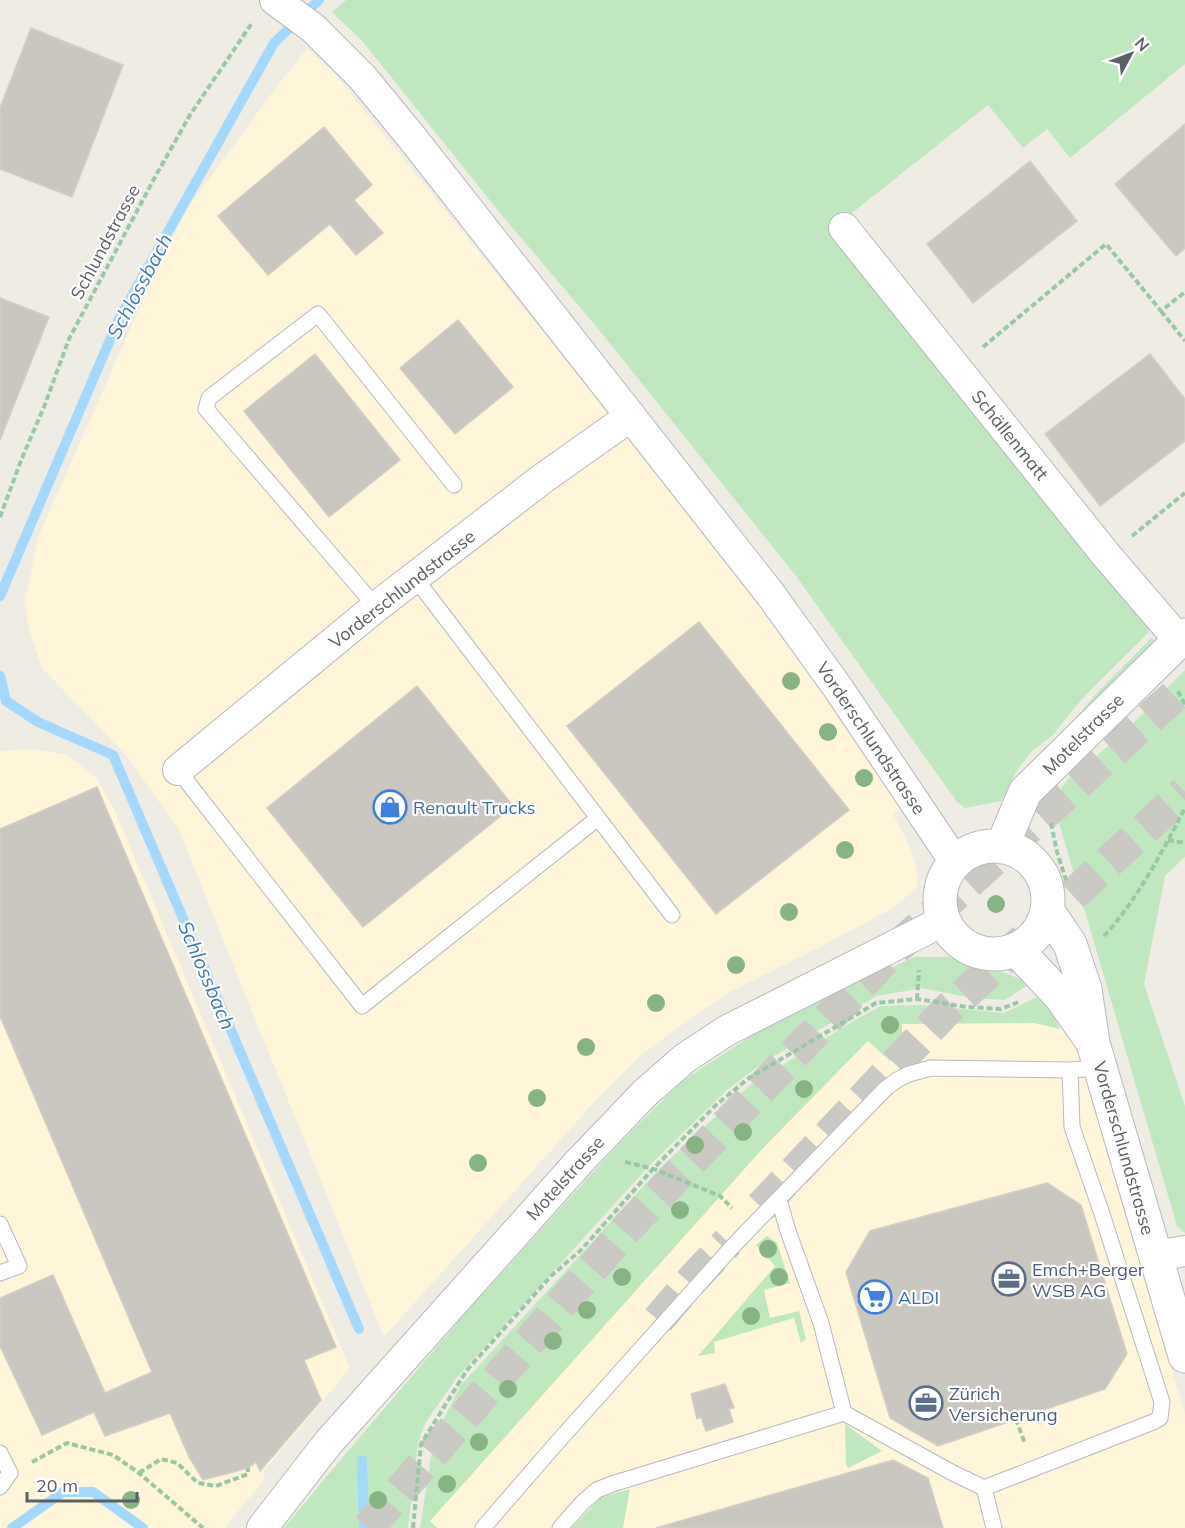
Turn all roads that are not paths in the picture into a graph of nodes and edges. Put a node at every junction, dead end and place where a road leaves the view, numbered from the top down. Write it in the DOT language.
graph roads {
  1 [pos="272,7"];
  2 [pos="844,228"];
  3 [pos="631,416"];
  4 [pos="454,484"];
  5 [pos="415,578"];
  6 [pos="376,607"];
  7 [pos="1182,638"];
  8 [pos="178,770"];
  9 [pos="598,818"];
  10 [pos="1002,847"];
  11 [pos="955,862"];
  12 [pos="1047,910"];
  13 [pos="672,915"];
  14 [pos="943,921"];
  15 [pos="1017,950"];
  16 [pos="1087,1060"];
  17 [pos="779,1200"];
  18 [pos="0,1224"];
  19 [pos="1170,1253"];
  20 [pos="0,1273"];
  21 [pos="1185,1356"];
  22 [pos="844,1413"];
  23 [pos="0,1453"];
  24 [pos="0,1487"];
  25 [pos="984,1488"];
  26 [pos="262,1528"];
  27 [pos="483,1528"];
  28 [pos="560,1528"];
  29 [pos="994,1528"];
  1 -- 3 [label="street, Vorderschlundstrasse"];
  2 -- 7 [label="street, Schällenmatt"];
  3 -- 5 [label="street, Vorderschlundstrasse"];
  3 -- 11 [label="street, Vorderschlundstrasse"];
  4 -- 6 [label="lane"];
  5 -- 6 [label="street, Vorderschlundstrasse"];
  5 -- 9 [label="lane"];
  6 -- 8 [label="street, Vorderschlundstrasse"];
  7 -- 10 [label="street, Motelstrasse"];
  8 -- 9 [label="lane"];
  9 -- 13 [label="lane"];
  10 -- 11 [label="street"];
  10 -- 12 [label="street"];
  11 -- 14 [label="street"];
  12 -- 15 [label="street"];
  12 -- 16 [label="street, Vorderschlundstrasse"];
  14 -- 15 [label="street"];
  14 -- 26 [label="street, Motelstrasse"];
  15 -- 16 [label="street, Vorderschlundstrasse"];
  16 -- 17 [label="lane"];
  16 -- 19 [label="street, Vorderschlundstrasse"];
  16 -- 25 [label="lane"];
  17 -- 22 [label="lane"];
  17 -- 27 [label="lane"];
  18 -- 20 [label="lane"];
  19 -- 21 [label="street, Vorderschlundstrasse"];
  22 -- 25 [label="lane"];
  22 -- 28 [label="lane"];
  23 -- 24 [label="lane"];
  25 -- 29 [label="lane"];
}
